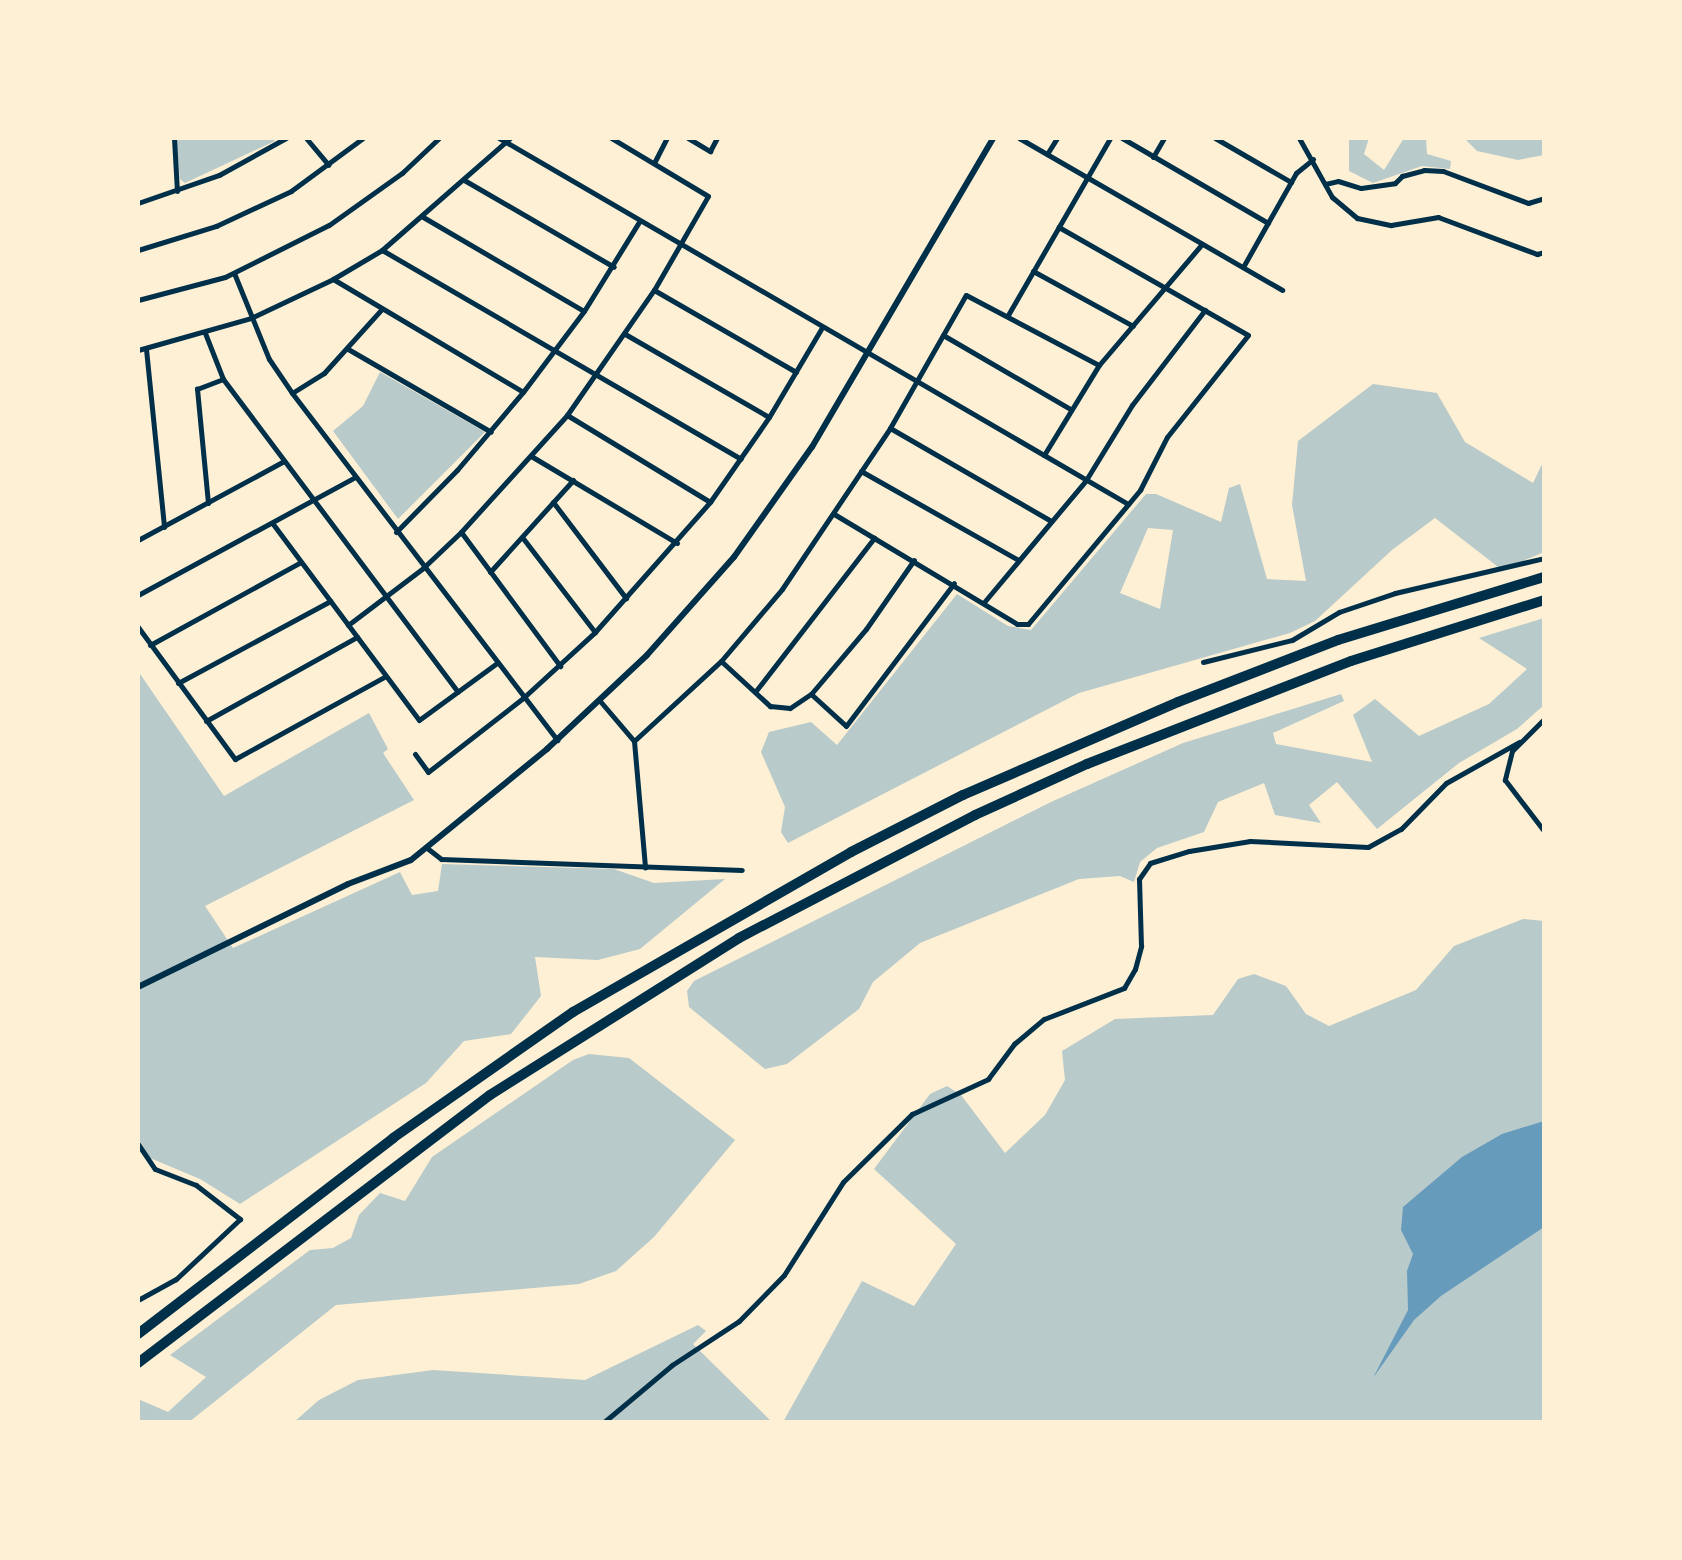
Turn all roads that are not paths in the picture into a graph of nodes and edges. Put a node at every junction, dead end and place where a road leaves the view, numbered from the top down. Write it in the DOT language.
graph roads {
  1 [pos="174,138"];
  2 [pos="286,138"];
  3 [pos="306,138"];
  4 [pos="363,138"];
  5 [pos="439,138"];
  6 [pos="510,138"];
  7 [pos="611,138"];
  8 [pos="667,138"];
  9 [pos="688,138"];
  10 [pos="717,138"];
  11 [pos="993,138"];
  12 [pos="1019,138"];
  13 [pos="1057,138"];
  14 [pos="1110,138"];
  15 [pos="1122,138"];
  16 [pos="1164,138"];
  17 [pos="1215,138"];
  18 [pos="1299,138"];
  19 [pos="502,141"];
  20 [pos="1047,155"];
  21 [pos="1153,157"];
  22 [pos="1313,159"];
  23 [pos="654,163"];
  24 [pos="330,166"];
  25 [pos="1088,177"];
  26 [pos="464,180"];
  27 [pos="1291,182"];
  28 [pos="1325,184"];
  29 [pos="177,191"];
  30 [pos="1544,198"];
  31 [pos="138,203"];
  32 [pos="423,217"];
  33 [pos="639,222"];
  34 [pos="1268,223"];
  35 [pos="1059,227"];
  36 [pos="1202,244"];
  37 [pos="680,245"];
  38 [pos="138,250"];
  39 [pos="382,250"];
  40 [pos="1544,252"];
  41 [pos="614,267"];
  42 [pos="1243,267"];
  43 [pos="1033,271"];
  44 [pos="234,273"];
  45 [pos="333,279"];
  46 [pos="1165,285"];
  47 [pos="654,290"];
  48 [pos="1282,290"];
  49 [pos="138,300"];
  50 [pos="381,310"];
  51 [pos="1205,310"];
  52 [pos="584,312"];
  53 [pos="1008,315"];
  54 [pos="251,318"];
  55 [pos="1133,326"];
  56 [pos="821,328"];
  57 [pos="205,333"];
  58 [pos="625,334"];
  59 [pos="943,335"];
  60 [pos="146,349"];
  61 [pos="348,349"];
  62 [pos="138,350"];
  63 [pos="554,351"];
  64 [pos="869,355"];
  65 [pos="1099,365"];
  66 [pos="796,372"];
  67 [pos="596,376"];
  68 [pos="223,379"];
  69 [pos="916,382"];
  70 [pos="523,392"];
  71 [pos="292,393"];
  72 [pos="1070,409"];
  73 [pos="566,415"];
  74 [pos="769,417"];
  75 [pos="890,428"];
  76 [pos="491,432"];
  77 [pos="1044,455"];
  78 [pos="531,456"];
  79 [pos="741,459"];
  80 [pos="284,461"];
  81 [pos="861,471"];
  82 [pos="355,477"];
  83 [pos="573,480"];
  84 [pos="1086,480"];
  85 [pos="553,502"];
  86 [pos="710,502"];
  87 [pos="208,503"];
  88 [pos="313,503"];
  89 [pos="1128,504"];
  90 [pos="834,514"];
  91 [pos="1051,522"];
  92 [pos="273,524"];
  93 [pos="164,527"];
  94 [pos="396,532"];
  95 [pos="461,532"];
  96 [pos="522,537"];
  97 [pos="874,538"];
  98 [pos="138,540"];
  99 [pos="677,543"];
  100 [pos="1544,558"];
  101 [pos="914,560"];
  102 [pos="1018,560"];
  103 [pos="301,562"];
  104 [pos="423,568"];
  105 [pos="490,572"];
  106 [pos="1544,577"];
  107 [pos="954,583"];
  108 [pos="138,595"];
  109 [pos="386,596"];
  110 [pos="626,598"];
  111 [pos="1544,600"];
  112 [pos="330,601"];
  113 [pos="985,601"];
  114 [pos="348,625"];
  115 [pos="138,627"];
  116 [pos="595,632"];
  117 [pos="357,637"];
  118 [pos="150,645"];
  119 [pos="721,661"];
  120 [pos="1203,662"];
  121 [pos="497,663"];
  122 [pos="560,666"];
  123 [pos="386,676"];
  124 [pos="178,683"];
  125 [pos="458,692"];
  126 [pos="755,692"];
  127 [pos="811,694"];
  128 [pos="523,698"];
  129 [pos="600,701"];
  130 [pos="1544,719"];
  131 [pos="206,721"];
  132 [pos="557,740"];
  133 [pos="634,741"];
  134 [pos="1520,742"];
  135 [pos="415,754"];
  136 [pos="1544,831"];
  137 [pos="427,848"];
  138 [pos="645,868"];
  139 [pos="742,870"];
  140 [pos="138,987"];
  141 [pos="138,1144"];
  142 [pos="138,1300"];
  143 [pos="138,1334"];
  144 [pos="138,1363"];
  145 [pos="604,1422"];
  1 -- 29 [label="street"];
  2 -- 29 [label="street"];
  3 -- 24 [label="street"];
  4 -- 24 [label="street"];
  5 -- 44 [label="street"];
  6 -- 19 [label="street"];
  7 -- 23 [label="street"];
  8 -- 23 [label="street"];
  9 -- 10 [label="street"];
  11 -- 64 [label="street"];
  12 -- 20 [label="street"];
  13 -- 20 [label="street"];
  14 -- 25 [label="street"];
  15 -- 21 [label="street"];
  16 -- 21 [label="street"];
  17 -- 27 [label="street"];
  18 -- 22 [label="street"];
  19 -- 26 [label="street"];
  19 -- 33 [label="street"];
  20 -- 25 [label="street"];
  21 -- 34 [label="street"];
  22 -- 27 [label="street"];
  22 -- 28 [label="street"];
  23 -- 37 [label="street"];
  24 -- 38 [label="street"];
  25 -- 35 [label="street"];
  25 -- 36 [label="street"];
  26 -- 32 [label="street"];
  26 -- 41 [label="street"];
  27 -- 34 [label="street"];
  28 -- 30 [label="street"];
  28 -- 40 [label="street"];
  29 -- 31 [label="street"];
  32 -- 39 [label="street"];
  32 -- 52 [label="street"];
  33 -- 37 [label="street"];
  33 -- 41 [label="street"];
  34 -- 42 [label="street"];
  35 -- 43 [label="street"];
  35 -- 46 [label="street"];
  36 -- 42 [label="street"];
  36 -- 46 [label="street"];
  37 -- 47 [label="street"];
  37 -- 56 [label="street"];
  39 -- 45 [label="street"];
  39 -- 63 [label="street"];
  41 -- 52 [label="street"];
  42 -- 48 [label="street"];
  43 -- 53 [label="street"];
  43 -- 55 [label="street"];
  44 -- 49 [label="street"];
  44 -- 54 [label="street"];
  45 -- 50 [label="street"];
  45 -- 54 [label="street"];
  46 -- 51 [label="street"];
  46 -- 55 [label="street"];
  47 -- 58 [label="street"];
  47 -- 66 [label="street"];
  50 -- 61 [label="street"];
  50 -- 70 [label="street"];
  51 -- 84 [label="street"];
  51 -- 89 [label="street"];
  52 -- 63 [label="street"];
  53 -- 59 [label="street"];
  53 -- 65 [label="street"];
  54 -- 57 [label="street"];
  54 -- 71 [label="street"];
  55 -- 65 [label="street"];
  56 -- 64 [label="street"];
  56 -- 66 [label="street"];
  57 -- 60 [label="street"];
  57 -- 68 [label="street"];
  58 -- 67 [label="street"];
  58 -- 74 [label="street"];
  59 -- 69 [label="street"];
  59 -- 72 [label="street"];
  60 -- 62 [label="street"];
  60 -- 93 [label="street"];
  61 -- 71 [label="street"];
  61 -- 76 [label="street"];
  63 -- 67 [label="street"];
  63 -- 70 [label="street"];
  64 -- 69 [label="street"];
  64 -- 129 [label="street"];
  65 -- 72 [label="street"];
  66 -- 74 [label="street"];
  67 -- 73 [label="street"];
  67 -- 79 [label="street"];
  68 -- 80 [label="street"];
  68 -- 87 [label="street"];
  69 -- 75 [label="street"];
  69 -- 77 [label="street"];
  70 -- 76 [label="street"];
  71 -- 82 [label="street"];
  72 -- 77 [label="street"];
  73 -- 78 [label="street"];
  73 -- 86 [label="street"];
  74 -- 79 [label="street"];
  75 -- 81 [label="street"];
  75 -- 91 [label="street"];
  76 -- 94 [label="street"];
  77 -- 84 [label="street"];
  78 -- 83 [label="street"];
  78 -- 95 [label="street"];
  79 -- 86 [label="street"];
  80 -- 87 [label="street"];
  80 -- 88 [label="street"];
  81 -- 90 [label="street"];
  81 -- 102 [label="street"];
  82 -- 88 [label="street"];
  82 -- 94 [label="street"];
  83 -- 85 [label="street"];
  83 -- 99 [label="street"];
  84 -- 89 [label="street"];
  84 -- 91 [label="street"];
  85 -- 96 [label="street"];
  85 -- 110 [label="street"];
  86 -- 99 [label="street"];
  87 -- 93 [label="street"];
  88 -- 92 [label="street"];
  88 -- 109 [label="street"];
  89 -- 113 [label="street"];
  90 -- 97 [label="street"];
  90 -- 119 [label="street"];
  91 -- 102 [label="street"];
  92 -- 103 [label="street"];
  92 -- 108 [label="street"];
  93 -- 98 [label="street"];
  94 -- 104 [label="street"];
  95 -- 104 [label="street"];
  95 -- 105 [label="street"];
  96 -- 105 [label="street"];
  96 -- 116 [label="street"];
  97 -- 101 [label="street"];
  97 -- 126 [label="street"];
  99 -- 110 [label="street"];
  100 -- 120 [label="street"];
  101 -- 107 [label="street"];
  101 -- 127 [label="street"];
  102 -- 113 [label="street"];
  103 -- 112 [label="street"];
  103 -- 118 [label="street"];
  104 -- 109 [label="street"];
  104 -- 121 [label="street"];
  105 -- 122 [label="street"];
  106 -- 143 [label="highway"];
  107 -- 113 [label="street"];
  107 -- 127 [label="street"];
  109 -- 114 [label="street"];
  109 -- 125 [label="street"];
  110 -- 116 [label="street"];
  111 -- 144 [label="highway"];
  112 -- 114 [label="street"];
  112 -- 124 [label="street"];
  114 -- 117 [label="street"];
  115 -- 118 [label="street"];
  116 -- 122 [label="street"];
  117 -- 123 [label="street"];
  117 -- 131 [label="street"];
  118 -- 124 [label="street"];
  119 -- 126 [label="street"];
  119 -- 133 [label="street"];
  121 -- 125 [label="street"];
  121 -- 128 [label="street"];
  122 -- 128 [label="street"];
  123 -- 125 [label="street"];
  123 -- 131 [label="street"];
  124 -- 131 [label="street"];
  126 -- 127 [label="street"];
  128 -- 132 [label="street"];
  128 -- 135 [label="street"];
  129 -- 132 [label="street"];
  129 -- 133 [label="street"];
  130 -- 134 [label="street"];
  132 -- 137 [label="street"];
  133 -- 138 [label="street"];
  134 -- 136 [label="street"];
  134 -- 145 [label="street"];
  137 -- 138 [label="street"];
  137 -- 140 [label="street"];
  138 -- 139 [label="street"];
  141 -- 142 [label="street"];
}
